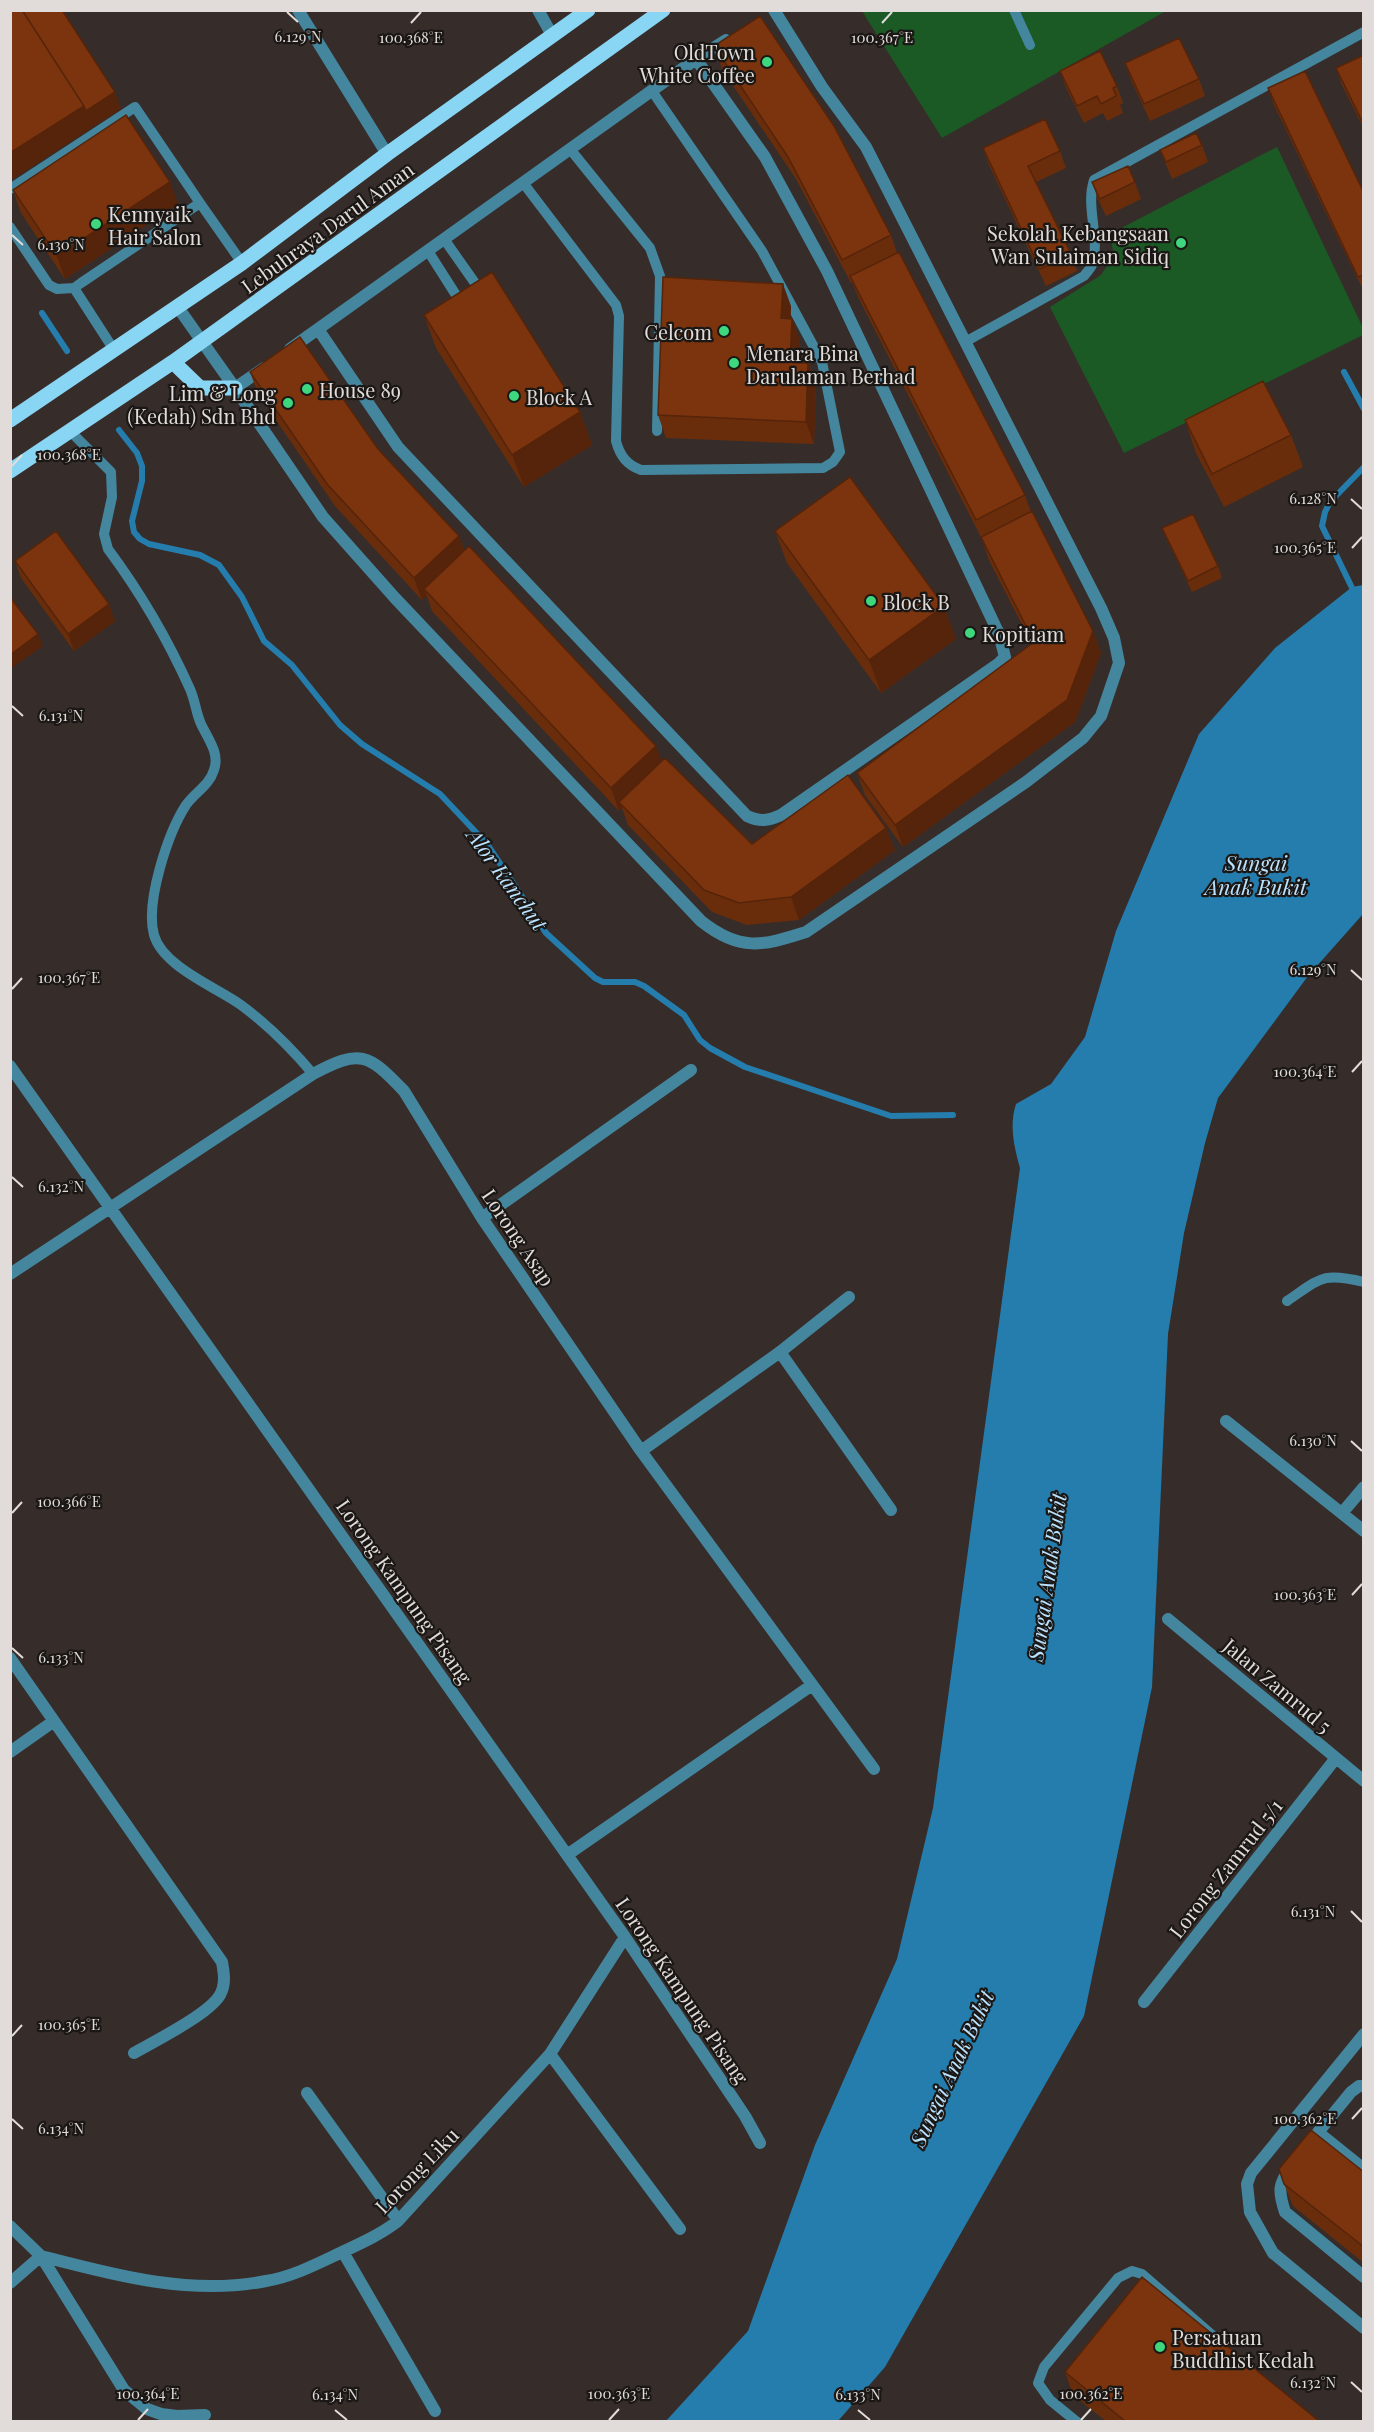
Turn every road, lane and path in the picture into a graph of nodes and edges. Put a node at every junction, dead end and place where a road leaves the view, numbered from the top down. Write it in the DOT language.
graph roads {
  1 [pos="298,10"];
  2 [pos="538,10"];
  3 [pos="588,10"];
  4 [pos="663,10"];
  5 [pos="1014,10"];
  6 [pos="770,13"];
  7 [pos="1364,32"];
  8 [pos="552,35"];
  9 [pos="734,35"];
  10 [pos="1030,45"];
  11 [pos="696,59"];
  12 [pos="652,91"];
  13 [pos="570,149"];
  14 [pos="387,154"];
  15 [pos="524,184"];
  16 [pos="10,189"];
  17 [pos="200,203"];
  18 [pos="10,226"];
  19 [pos="444,239"];
  20 [pos="428,251"];
  21 [pos="242,263"];
  22 [pos="74,288"];
  23 [pos="177,306"];
  24 [pos="318,329"];
  25 [pos="201,341"];
  26 [pos="965,342"];
  27 [pos="114,350"];
  28 [pos="173,362"];
  29 [pos="236,388"];
  30 [pos="10,420"];
  31 [pos="70,431"];
  32 [pos="657,431"];
  33 [pos="10,471"];
  34 [pos="10,1066"];
  35 [pos="691,1070"];
  36 [pos="313,1074"];
  37 [pos="111,1207"];
  38 [pos="482,1218"];
  39 [pos="10,1274"];
  40 [pos="1364,1282"];
  41 [pos="849,1297"];
  42 [pos="1287,1301"];
  43 [pos="780,1352"];
  44 [pos="1226,1421"];
  45 [pos="641,1451"];
  46 [pos="1364,1487"];
  47 [pos="891,1510"];
  48 [pos="1342,1513"];
  49 [pos="1364,1531"];
  50 [pos="1168,1618"];
  51 [pos="10,1658"];
  52 [pos="812,1685"];
  53 [pos="54,1721"];
  54 [pos="10,1752"];
  55 [pos="1336,1758"];
  56 [pos="874,1769"];
  57 [pos="1364,1781"];
  58 [pos="567,1855"];
  59 [pos="625,1937"];
  60 [pos="1144,2002"];
  61 [pos="1364,2034"];
  62 [pos="134,2053"];
  63 [pos="550,2054"];
  64 [pos="1364,2086"];
  65 [pos="307,2093"];
  66 [pos="1318,2131"];
  67 [pos="760,2143"];
  68 [pos="1364,2168"];
  69 [pos="398,2220"];
  70 [pos="10,2226"];
  71 [pos="680,2229"];
  72 [pos="343,2252"];
  73 [pos="41,2256"];
  74 [pos="1364,2277"];
  75 [pos="10,2283"];
  76 [pos="1364,2328"];
  77 [pos="1232,2352"];
  78 [pos="435,2411"];
  79 [pos="205,2415"];
  80 [pos="1077,2421"];
  1 -- 14 [label="street"];
  2 -- 8 [label="street"];
  3 -- 8 [label="main road, Lebuhraya Darul Aman"];
  4 -- 25 [label="main road, Lebuhraya Darul Aman"];
  5 -- 10 [label="lane"];
  6 -- 26 [label="street"];
  7 -- 26 [label="lane"];
  8 -- 14 [label="main road, Lebuhraya Darul Aman"];
  9 -- 11 [label="street"];
  11 -- 12 [label="street"];
  11 -- 24 [label="street"];
  12 -- 13 [label="street"];
  12 -- 15 [label="lane"];
  13 -- 15 [label="street"];
  13 -- 32 [label="lane"];
  14 -- 21 [label="main road, Lebuhraya Darul Aman"];
  15 -- 19 [label="street"];
  16 -- 17 [label="lane"];
  17 -- 21 [label="lane"];
  17 -- 22 [label="lane"];
  18 -- 22 [label="lane"];
  19 -- 20 [label="street"];
  19 -- 20 [label="lane"];
  20 -- 24 [label="street"];
  21 -- 23 [label="main road, Lebuhraya Darul Aman"];
  22 -- 27 [label="lane"];
  23 -- 25 [label="street"];
  23 -- 27 [label="main road, Lebuhraya Darul Aman"];
  24 -- 29 [label="street"];
  25 -- 28 [label="main road, Lebuhraya Darul Aman"];
  25 -- 29 [label="street"];
  26 -- 29 [label="street"];
  27 -- 30 [label="main road, Lebuhraya Darul Aman"];
  28 -- 29 [label="main road"];
  28 -- 31 [label="main road, Lebuhraya Darul Aman"];
  31 -- 33 [label="main road, Lebuhraya Darul Aman"];
  31 -- 36 [label="lane"];
  34 -- 37 [label="street, Lorong Kampung Pisang"];
  35 -- 38 [label="street"];
  36 -- 37 [label="street, Lorong Asap"];
  36 -- 38 [label="street, Lorong Asap"];
  37 -- 39 [label="street, Lorong Asap"];
  37 -- 58 [label="street, Lorong Kampung Pisang"];
  38 -- 45 [label="street, Lorong Asap"];
  40 -- 42 [label="lane"];
  41 -- 43 [label="street"];
  43 -- 45 [label="street"];
  43 -- 47 [label="street"];
  44 -- 48 [label="street"];
  45 -- 52 [label="street, Lorong Asap"];
  46 -- 48 [label="street"];
  48 -- 49 [label="street"];
  50 -- 55 [label="street, Jalan Zamrud 5"];
  51 -- 53 [label="street"];
  52 -- 56 [label="street, Lorong Asap"];
  52 -- 58 [label="street"];
  53 -- 54 [label="street"];
  53 -- 62 [label="street"];
  55 -- 57 [label="street, Jalan Zamrud 5"];
  55 -- 60 [label="street, Lorong Zamrud 5/1"];
  58 -- 59 [label="street, Lorong Kampung Pisang"];
  59 -- 63 [label="street, Lorong Liku"];
  59 -- 67 [label="street, Lorong Kampung Pisang"];
  61 -- 76 [label="street"];
  63 -- 69 [label="street, Lorong Liku"];
  63 -- 71 [label="street"];
  64 -- 66 [label="street"];
  65 -- 69 [label="street"];
  66 -- 68 [label="lane"];
  66 -- 74 [label="street"];
  69 -- 72 [label="street, Lorong Liku"];
  70 -- 73 [label="street"];
  72 -- 73 [label="street, Lorong Liku"];
  72 -- 78 [label="street"];
  73 -- 75 [label="street"];
  73 -- 79 [label="street"];
  77 -- 80 [label="lane"];
}
